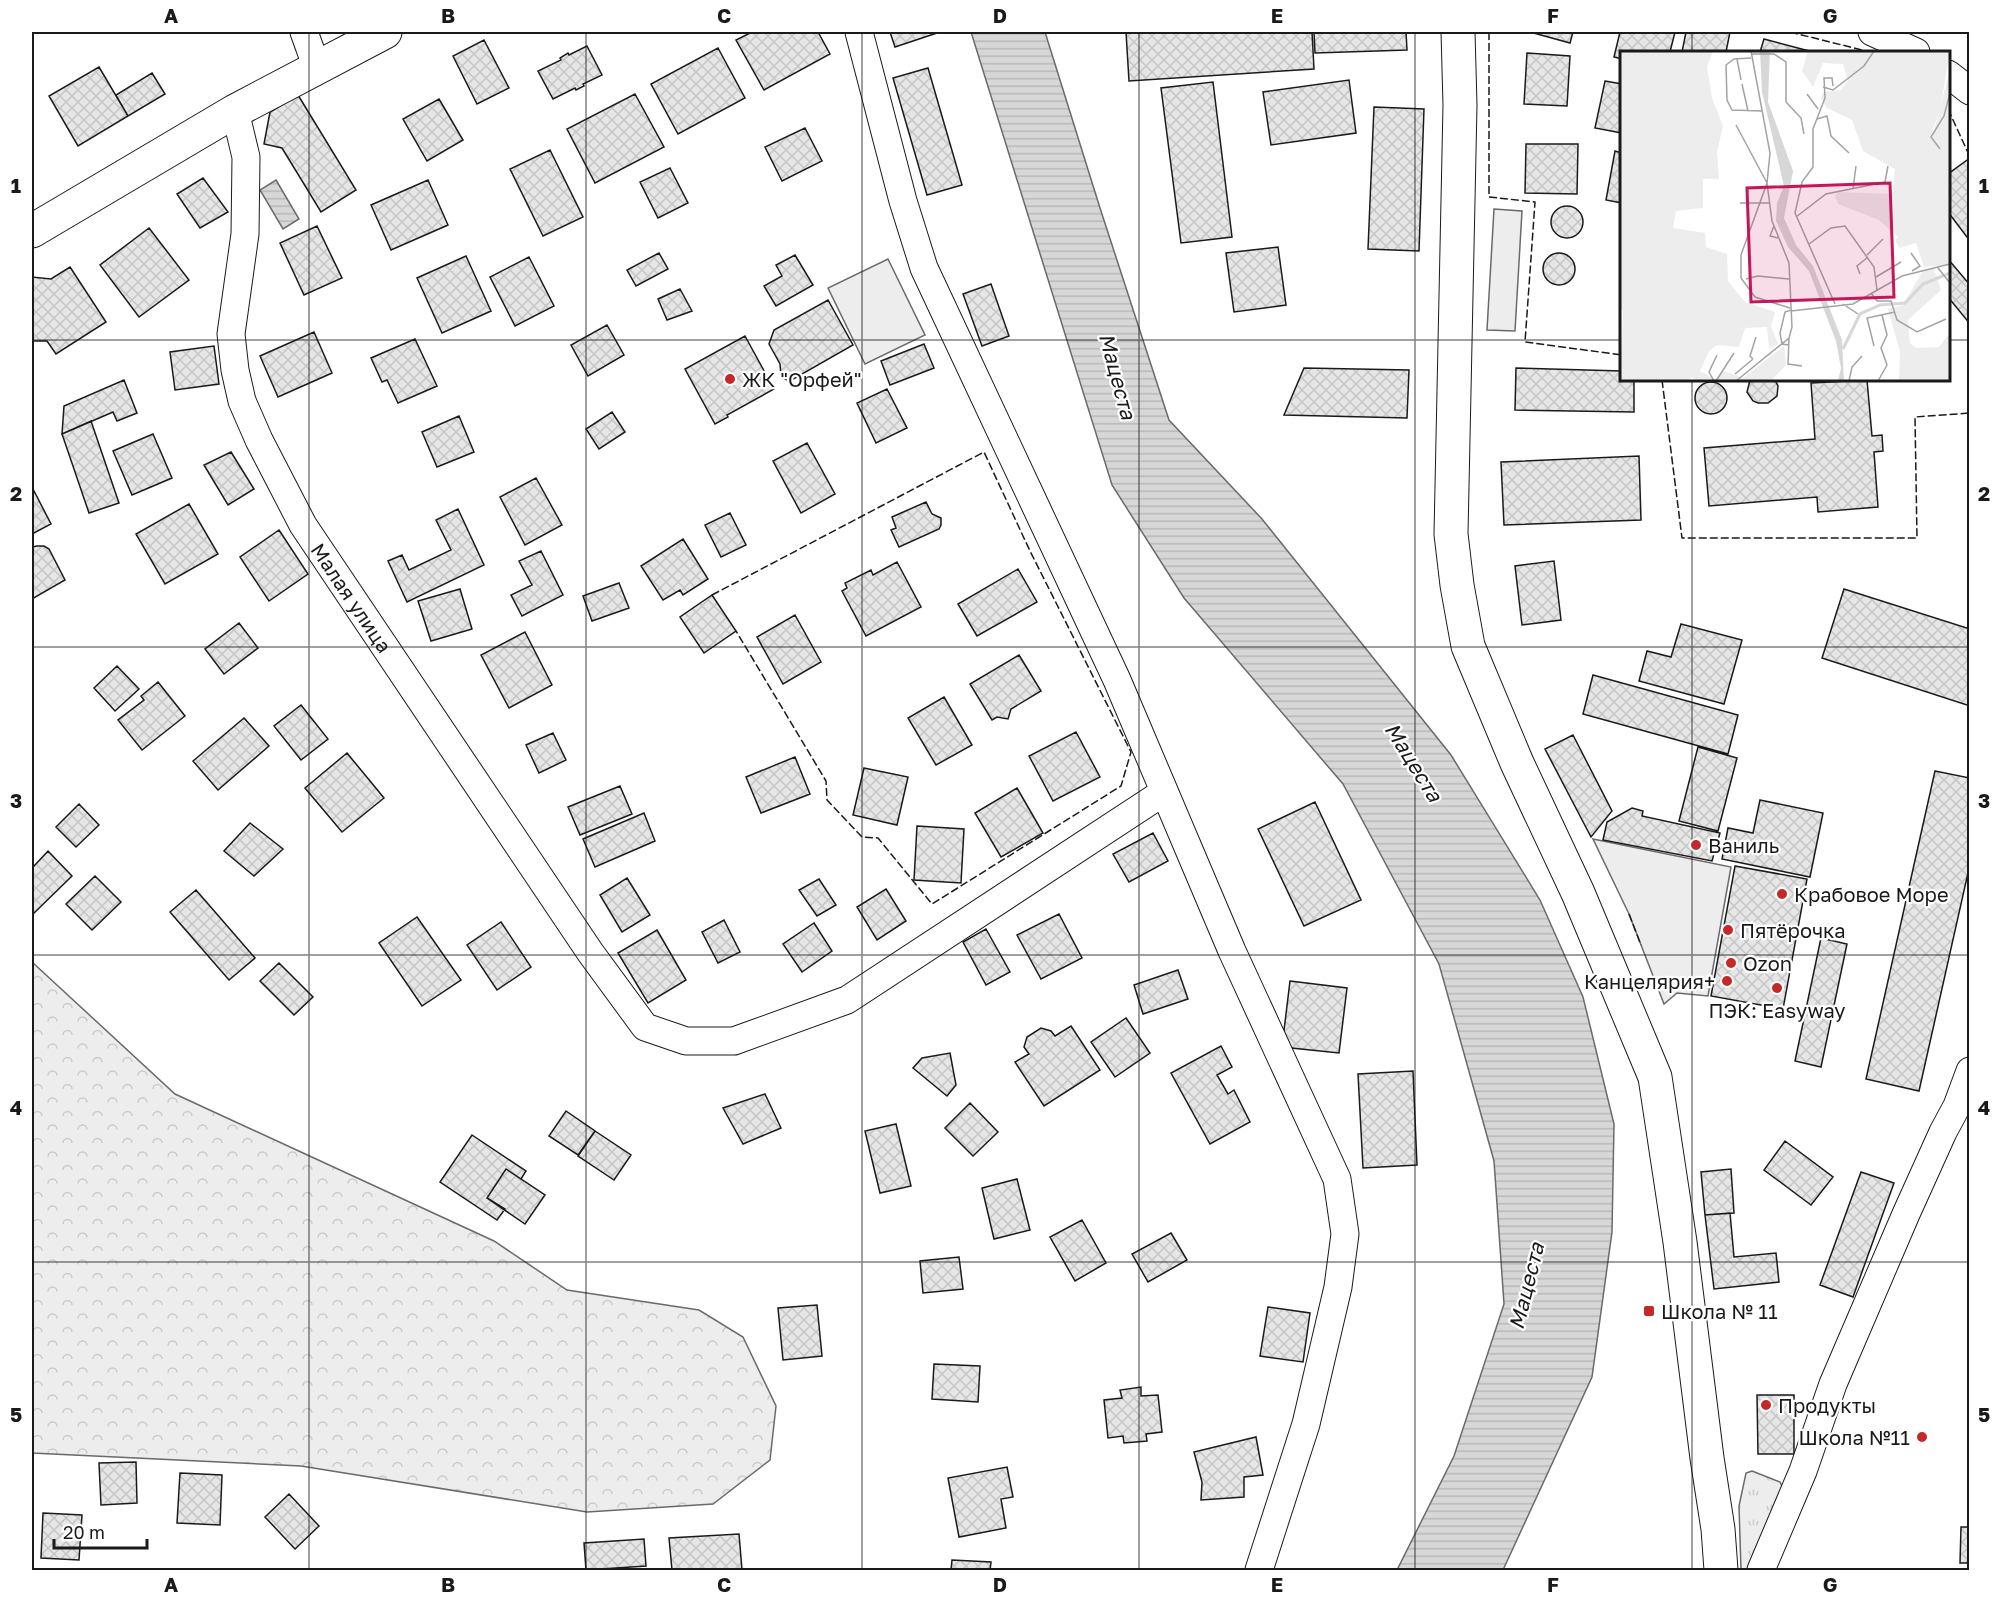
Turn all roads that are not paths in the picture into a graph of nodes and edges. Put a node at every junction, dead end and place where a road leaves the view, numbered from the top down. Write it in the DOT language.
graph roads {
  1 [pos="304,32"];
  2 [pos="385,32"];
  3 [pos="859,32"];
  4 [pos="1458,32"];
  5 [pos="1872,32"];
  6 [pos="1914,51"];
  7 [pos="317,68"];
  8 [pos="1950,76"];
  9 [pos="1970,91"];
  10 [pos="235,111"];
  11 [pos="32,231"];
  12 [pos="1164,792"];
  13 [pos="1970,1071"];
  14 [pos="1259,1570"];
  15 [pos="1721,1570"];
  16 [pos="1761,1570"];
  1 -- 7 [label="street"];
  2 -- 7 [label="main road"];
  3 -- 12 [label="street"];
  4 -- 15 [label="main road"];
  5 -- 6 [label="street"];
  7 -- 10 [label="main road"];
  8 -- 9 [label="street"];
  10 -- 11 [label="main road"];
  10 -- 12 [label="street, Малая улица"];
  12 -- 14 [label="street"];
  13 -- 16 [label="street"];
}
